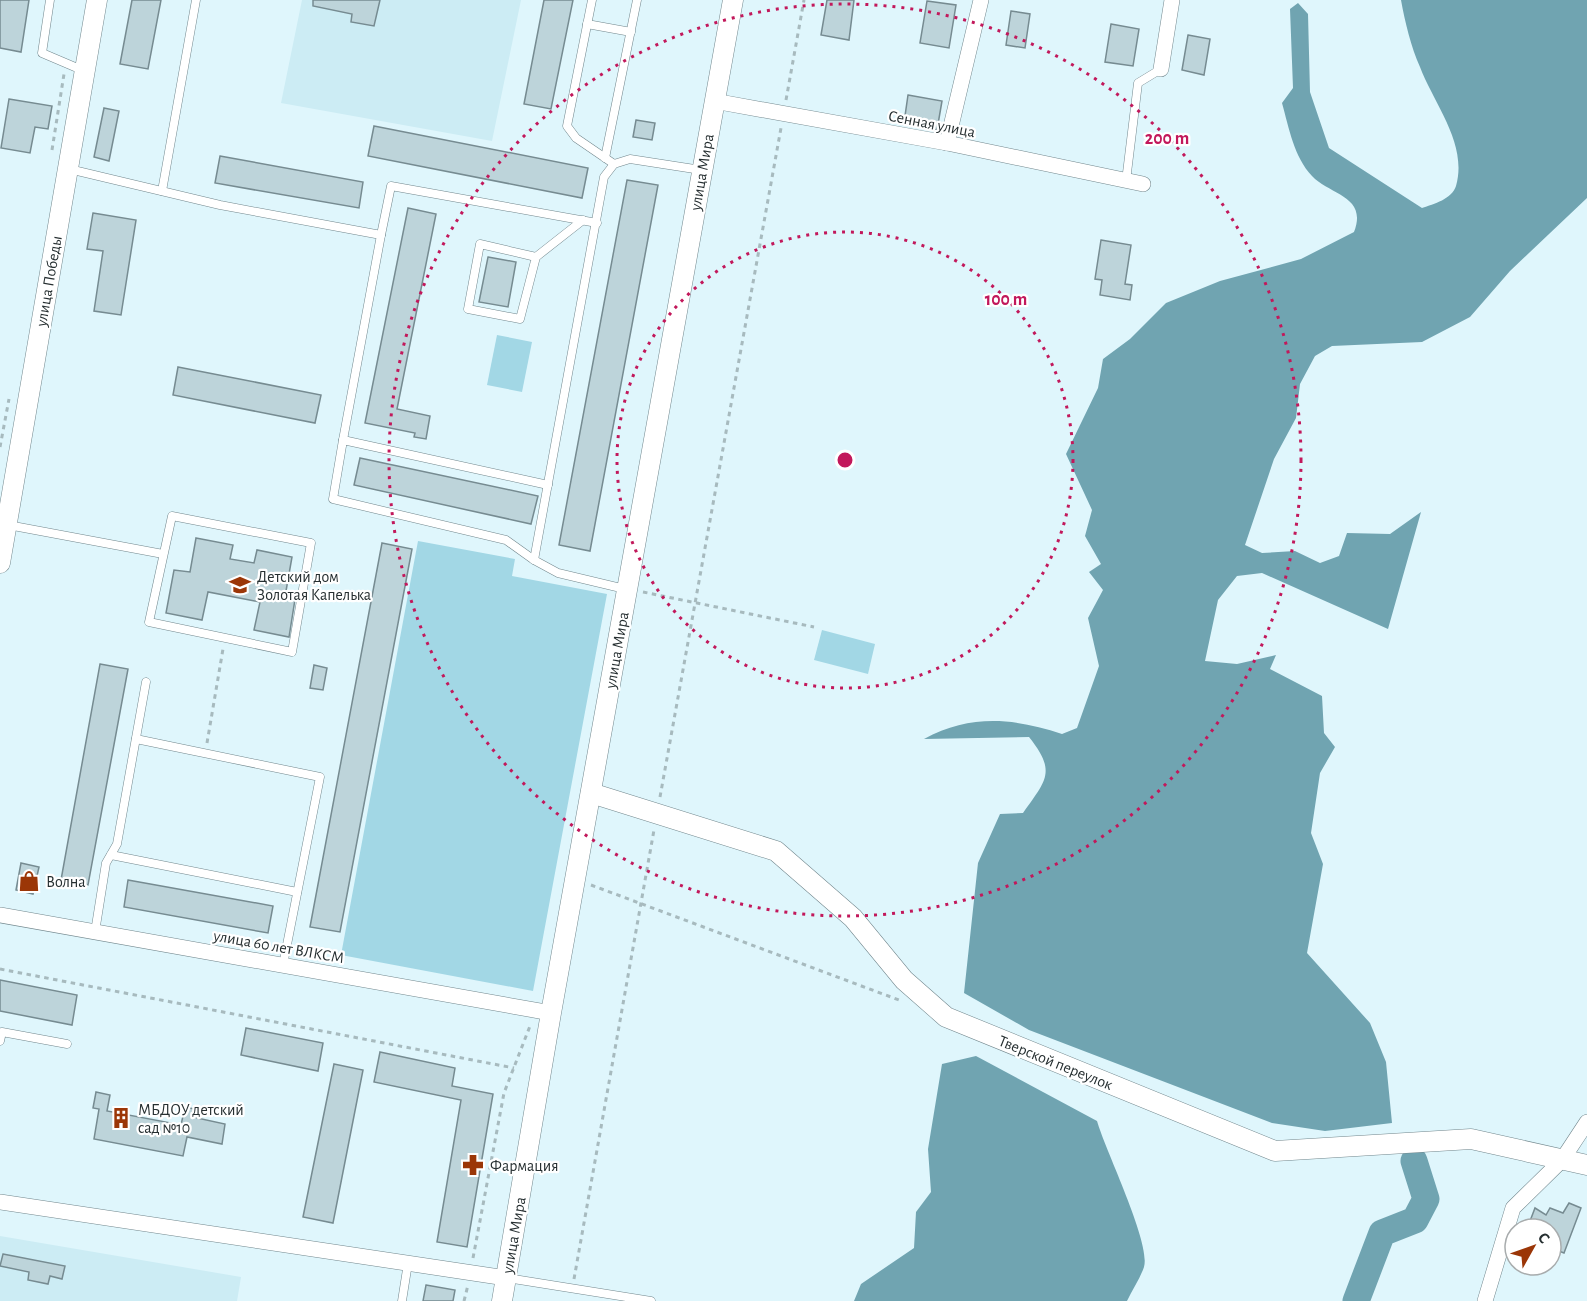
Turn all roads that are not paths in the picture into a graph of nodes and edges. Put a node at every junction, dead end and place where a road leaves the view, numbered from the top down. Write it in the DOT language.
graph roads {
  1 [pos="50,0"];
  2 [pos="97,0"];
  3 [pos="196,0"];
  4 [pos="592,0"];
  5 [pos="637,0"];
  6 [pos="734,0"];
  7 [pos="981,0"];
  8 [pos="1172,0"];
  9 [pos="587,24"];
  10 [pos="631,32"];
  11 [pos="1161,69"];
  12 [pos="84,71"];
  13 [pos="714,100"];
  14 [pos="947,143"];
  15 [pos="605,158"];
  16 [pos="614,164"];
  17 [pos="68,168"];
  18 [pos="701,170"];
  19 [pos="1126,181"];
  20 [pos="1143,184"];
  21 [pos="162,191"];
  22 [pos="583,220"];
  23 [pos="597,223"];
  24 [pos="381,235"];
  25 [pos="536,257"];
  26 [pos="343,440"];
  27 [pos="548,485"];
  28 [pos="6,525"];
  29 [pos="1,552"];
  30 [pos="162,555"];
  31 [pos="534,560"];
  32 [pos="627,589"];
  33 [pos="146,682"];
  34 [pos="136,740"];
  35 [pos="591,793"];
  36 [pos="111,855"];
  37 [pos="297,892"];
  38 [pos="0,915"];
  39 [pos="95,932"];
  40 [pos="283,965"];
  41 [pos="544,1012"];
  42 [pos="0,1041"];
  43 [pos="67,1044"];
  44 [pos="1587,1122"];
  45 [pos="1562,1160"];
  46 [pos="1587,1165"];
  47 [pos="0,1202"];
  48 [pos="408,1263"];
  49 [pos="506,1278"];
  50 [pos="402,1301"];
  51 [pos="502,1301"];
  52 [pos="651,1301"];
  53 [pos="1485,1301"];
  1 -- 12 [label="lane"];
  2 -- 12 [label="street, улица Победы"];
  3 -- 21 [label="lane"];
  4 -- 9 [label="lane"];
  5 -- 10 [label="lane"];
  6 -- 13 [label="street, улица Мира"];
  7 -- 14 [label="street"];
  8 -- 11 [label="street"];
  9 -- 10 [label="lane"];
  9 -- 15 [label="lane"];
  10 -- 15 [label="lane"];
  11 -- 19 [label="lane"];
  12 -- 17 [label="street, улица Победы"];
  13 -- 14 [label="street, Сенная улица"];
  13 -- 18 [label="street, улица Мира"];
  14 -- 19 [label="street, Сенная улица"];
  15 -- 16 [label="lane"];
  16 -- 18 [label="lane"];
  16 -- 23 [label="lane"];
  17 -- 21 [label="lane"];
  17 -- 28 [label="street, улица Победы"];
  18 -- 32 [label="street, улица Мира"];
  19 -- 20 [label="street, Сенная улица"];
  21 -- 24 [label="lane"];
  22 -- 23 [label="lane"];
  22 -- 24 [label="lane"];
  22 -- 25 [label="lane"];
  23 -- 27 [label="lane"];
  24 -- 26 [label="lane"];
  25 -- 25 [label="lane"];
  26 -- 27 [label="lane"];
  26 -- 31 [label="lane"];
  27 -- 31 [label="lane"];
  28 -- 29 [label="street, улица Победы"];
  28 -- 30 [label="lane"];
  30 -- 30 [label="lane"];
  31 -- 32 [label="lane"];
  32 -- 35 [label="street, улица Мира"];
  33 -- 34 [label="lane"];
  34 -- 36 [label="lane"];
  34 -- 37 [label="lane"];
  35 -- 41 [label="street, улица Мира"];
  35 -- 45 [label="street, Тверской переулок"];
  36 -- 37 [label="lane"];
  36 -- 39 [label="lane"];
  37 -- 40 [label="lane"];
  38 -- 39 [label="street, улица 60 лет ВЛКСМ"];
  39 -- 40 [label="street, улица 60 лет ВЛКСМ"];
  40 -- 41 [label="street, улица 60 лет ВЛКСМ"];
  41 -- 49 [label="street, улица Мира"];
  42 -- 43 [label="lane"];
  44 -- 45 [label="street"];
  45 -- 46 [label="street, Тверской переулок"];
  45 -- 53 [label="street"];
  47 -- 48 [label="street"];
  48 -- 49 [label="street"];
  48 -- 50 [label="lane"];
  49 -- 51 [label="street, улица Мира"];
  49 -- 52 [label="lane"];
}
